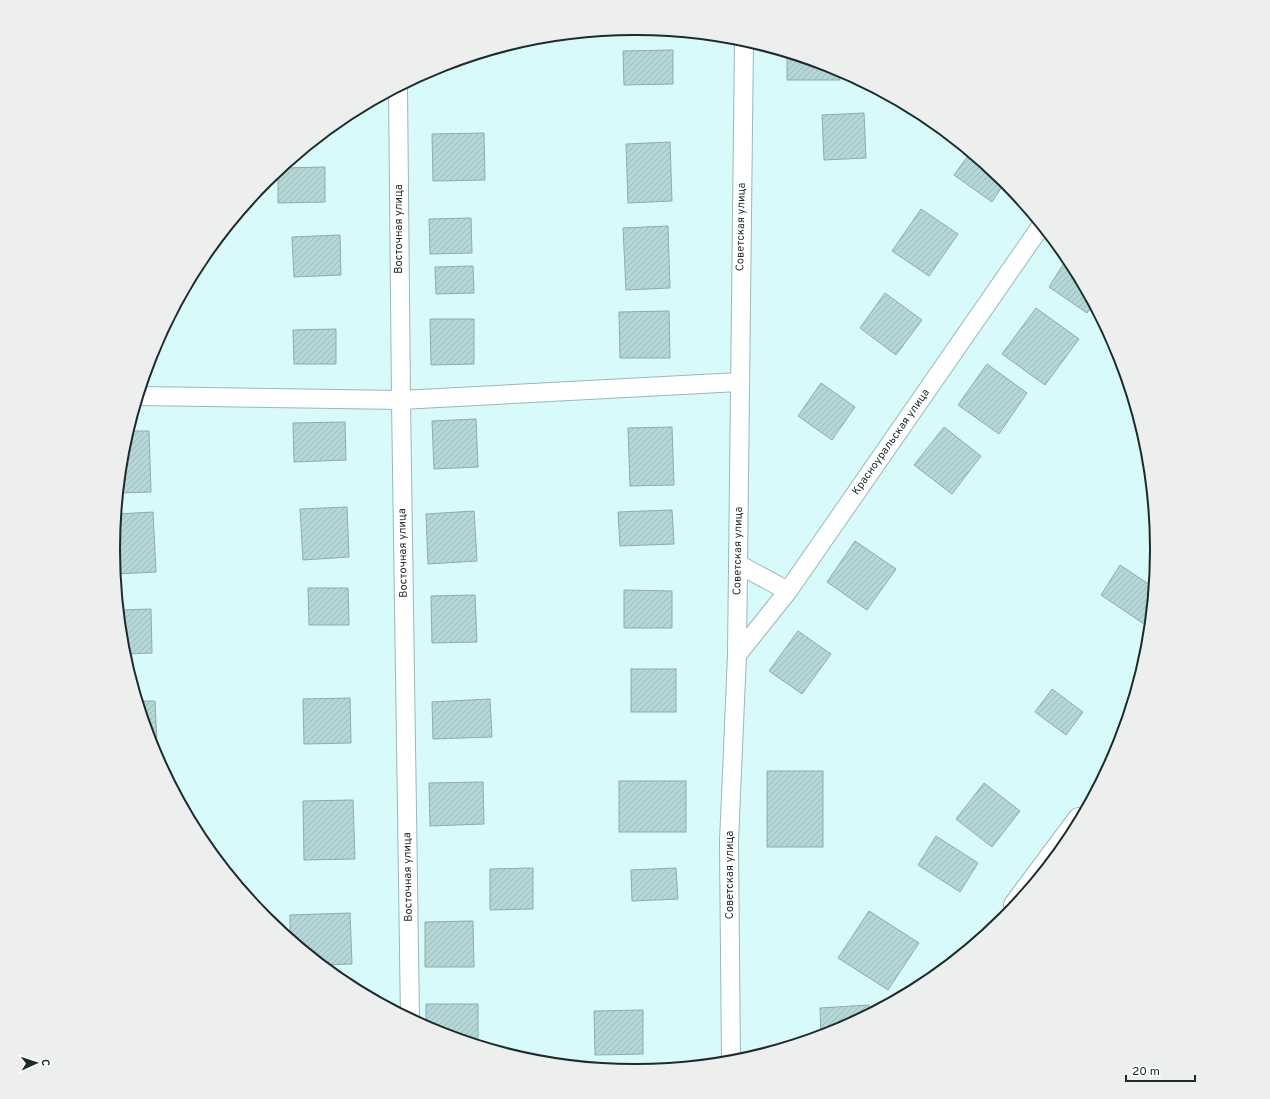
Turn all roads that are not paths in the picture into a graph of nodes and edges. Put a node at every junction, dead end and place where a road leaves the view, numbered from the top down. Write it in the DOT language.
graph roads {
  1 [pos="744,47"];
  2 [pos="398,93"];
  3 [pos="1038,230"];
  4 [pos="739,382"];
  5 [pos="144,396"];
  6 [pos="401,400"];
  7 [pos="738,564"];
  8 [pos="788,591"];
  9 [pos="737,655"];
  10 [pos="410,1012"];
  11 [pos="731,1055"];
  1 -- 4 [label="street, Советская улица"];
  2 -- 6 [label="street, Восточная улица"];
  3 -- 8 [label="street, Красноуральская улица"];
  4 -- 6 [label="street"];
  4 -- 7 [label="street, Советская улица"];
  5 -- 6 [label="street"];
  6 -- 10 [label="street, Восточная улица"];
  7 -- 8 [label="street"];
  7 -- 9 [label="street, Советская улица"];
  8 -- 9 [label="street, Красноуральская улица"];
  9 -- 11 [label="street, Советская улица"];
}
